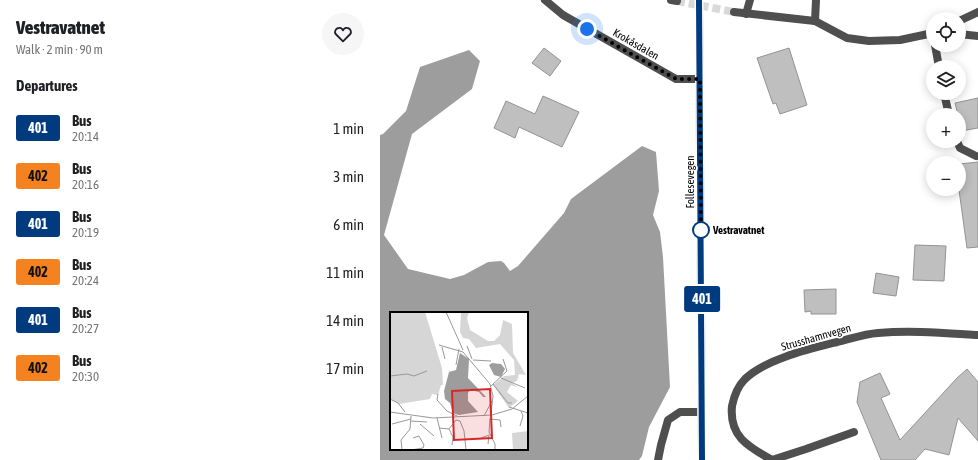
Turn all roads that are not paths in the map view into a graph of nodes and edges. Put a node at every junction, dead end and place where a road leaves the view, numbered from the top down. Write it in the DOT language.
graph roads {
  1 [pos="545,0"];
  2 [pos="699,0"];
  3 [pos="750,0"];
  4 [pos="816,0"];
  5 [pos="734,12"];
  6 [pos="978,12"];
  7 [pos="746,14"];
  8 [pos="966,18"];
  9 [pos="815,21"];
  10 [pos="926,34"];
  11 [pos="966,35"];
  12 [pos="978,36"];
  13 [pos="700,79"];
  14 [pos="960,148"];
  15 [pos="976,156"];
  16 [pos="978,335"];
  17 [pos="702,412"];
  18 [pos="854,432"];
  19 [pos="658,460"];
  20 [pos="702,460"];
  21 [pos="772,460"];
  1 -- 13 [label="street, Krokåsdalen"];
  2 -- 13 [label="main road, Follesevegen"];
  3 -- 7 [label="street"];
  4 -- 9 [label="street"];
  5 -- 7 [label="street"];
  6 -- 8 [label="street"];
  7 -- 9 [label="street"];
  9 -- 10 [label="street"];
  11 -- 12 [label="street"];
  13 -- 17 [label="main road, Follesevegen"];
  14 -- 15 [label="street"];
  16 -- 21 [label="street, Strusshamnvegen"];
  17 -- 19 [label="street"];
  17 -- 20 [label="main road, Follesevegen"];
  18 -- 21 [label="street, Strusshamnvegen"];
}
